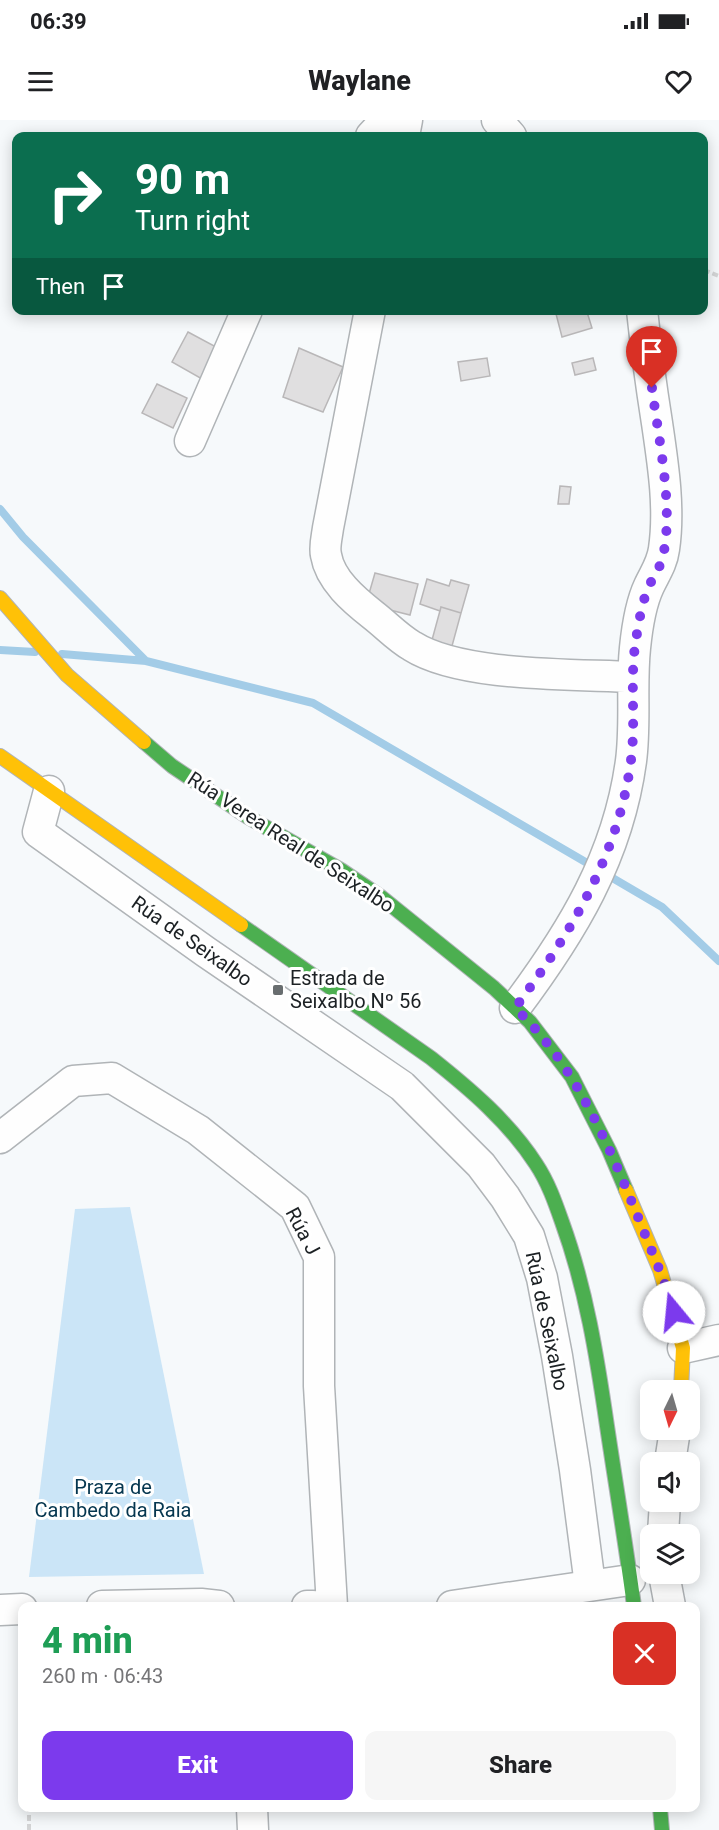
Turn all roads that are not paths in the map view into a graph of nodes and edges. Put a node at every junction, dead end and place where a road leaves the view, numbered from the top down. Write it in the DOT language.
graph roads {
  1 [pos="386,120"];
  2 [pos="497,120"];
  3 [pos="374,132"];
  4 [pos="508,132"];
  5 [pos="245,315"];
  6 [pos="369,315"];
  7 [pos="643,315"];
  8 [pos="190,441"];
  9 [pos="0,598"];
  10 [pos="632,677"];
  11 [pos="0,756"];
  12 [pos="49,791"];
  13 [pos="515,1008"];
  14 [pos="0,1138"];
  15 [pos="719,1340"];
  16 [pos="683,1348"];
  17 [pos="681,1380"];
  18 [pos="666,1584"];
  19 [pos="590,1585"];
  20 [pos="632,1593"];
  21 [pos="332,1602"];
  22 [pos="478,1602"];
  23 [pos="669,1602"];
  24 [pos="18,1609"];
  25 [pos="0,1610"];
  26 [pos="252,1812"];
  27 [pos="660,1812"];
  28 [pos="253,1830"];
  29 [pos="662,1830"];
  1 -- 3 [label="street"];
  2 -- 4 [label="street"];
  5 -- 8 [label="street"];
  6 -- 10 [label="street"];
  7 -- 10 [label="street"];
  9 -- 13 [label="street, Rúa Verea Real de Seixalbo"];
  10 -- 13 [label="street"];
  11 -- 12 [label="street"];
  12 -- 19 [label="street, Rúa de Seixalbo"];
  12 -- 20 [label="street"];
  13 -- 16 [label="street, Rúa Verea Real de Seixalbo"];
  14 -- 21 [label="street, Rúa J"];
  15 -- 16 [label="street"];
  16 -- 17 [label="street, Rúa Verea Real de Seixalbo"];
  18 -- 23 [label="street"];
  19 -- 20 [label="street"];
  19 -- 22 [label="street"];
  24 -- 25 [label="street"];
  26 -- 28 [label="street"];
  27 -- 29 [label="street"];
}
